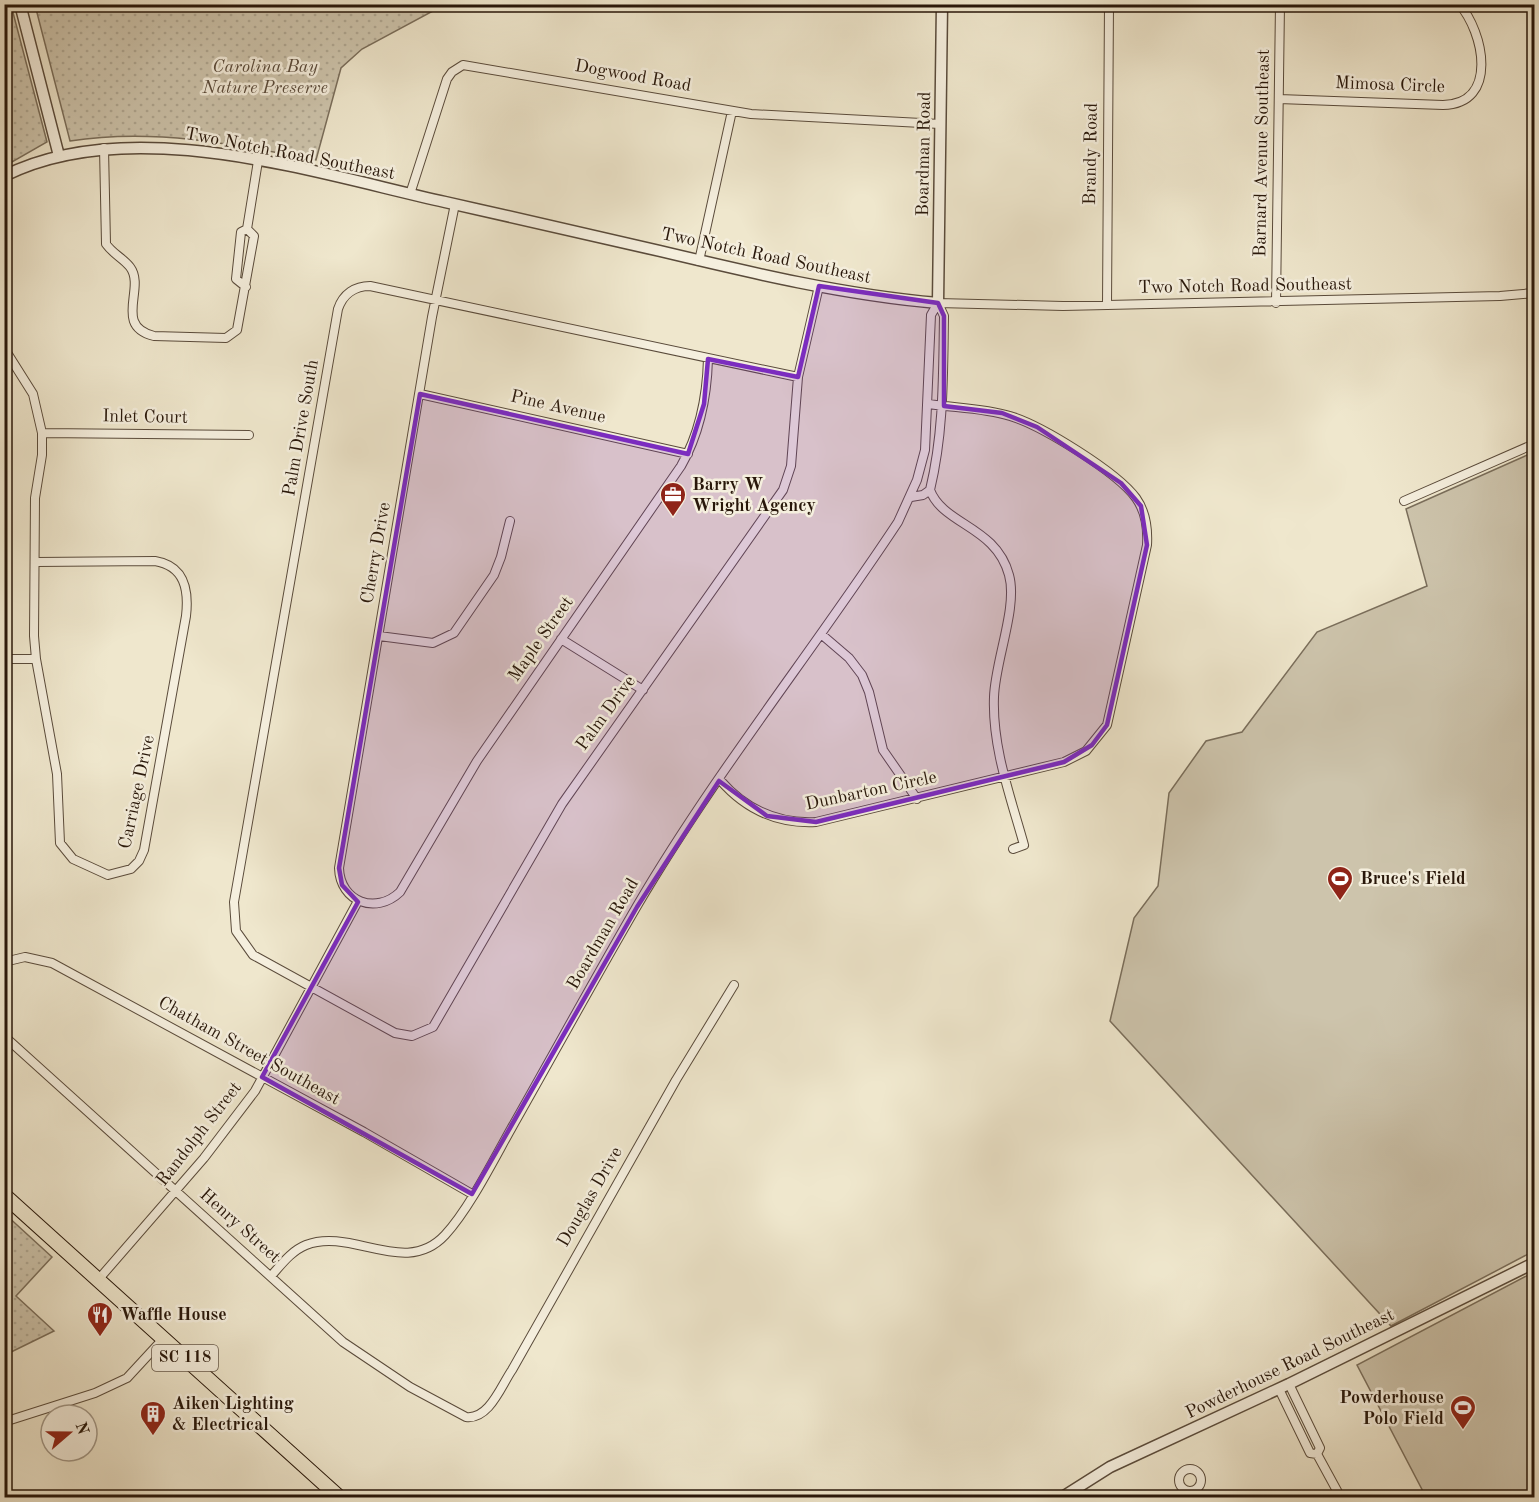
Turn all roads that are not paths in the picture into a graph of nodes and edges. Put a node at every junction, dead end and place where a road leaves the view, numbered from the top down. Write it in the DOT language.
graph roads {
  1 [pos="20,4"];
  2 [pos="942,4"];
  3 [pos="1109,4"];
  4 [pos="1280,4"];
  5 [pos="1459,4"];
  6 [pos="1279,99"];
  7 [pos="732,111"];
  8 [pos="940,124"];
  9 [pos="104,148"];
  10 [pos="59,156"];
  11 [pos="258,161"];
  12 [pos="4,176"];
  13 [pos="410,194"];
  14 [pos="455,204"];
  15 [pos="699,261"];
  16 [pos="819,286"];
  17 [pos="1534,294"];
  18 [pos="436,299"];
  19 [pos="938,303"];
  20 [pos="1276,303"];
  21 [pos="1107,305"];
  22 [pos="4,348"];
  23 [pos="708,359"];
  24 [pos="798,377"];
  25 [pos="420,394"];
  26 [pos="929,404"];
  27 [pos="944,406"];
  28 [pos="42,433"];
  29 [pos="249,435"];
  30 [pos="1534,444"];
  31 [pos="688,454"];
  32 [pos="930,490"];
  33 [pos="910,497"];
  34 [pos="1404,501"];
  35 [pos="510,521"];
  36 [pos="36,561"];
  37 [pos="821,634"];
  38 [pos="379,636"];
  39 [pos="561,639"];
  40 [pos="4,653"];
  41 [pos="36,656"];
  42 [pos="4,658"];
  43 [pos="643,690"];
  44 [pos="1006,777"];
  45 [pos="720,780"];
  46 [pos="917,799"];
  47 [pos="1013,849"];
  48 [pos="358,901"];
  49 [pos="4,962"];
  50 [pos="734,985"];
  51 [pos="312,987"];
  52 [pos="4,1036"];
  53 [pos="262,1077"];
  54 [pos="176,1190"];
  55 [pos="472,1194"];
  56 [pos="4,1195"];
  57 [pos="1534,1263"];
  58 [pos="271,1276"];
  59 [pos="98,1280"];
  60 [pos="164,1339"];
  61 [pos="1284,1386"];
  62 [pos="470,1418"];
  63 [pos="4,1422"];
  64 [pos="340,1497"];
  65 [pos="1061,1497"];
  66 [pos="1341,1497"];
  1 -- 10 [label="street"];
  2 -- 8 [label="street, Boardman Road"];
  3 -- 21 [label="street, Brandy Road"];
  4 -- 6 [label="street, Barnard Avenue Southeast"];
  5 -- 6 [label="street, Mimosa Circle"];
  6 -- 20 [label="street, Barnard Avenue Southeast"];
  7 -- 8 [label="street, Dogwood Road"];
  7 -- 13 [label="street, Dogwood Road"];
  7 -- 15 [label="street"];
  8 -- 19 [label="street, Boardman Road"];
  9 -- 10 [label="street, Two Notch Road Southeast"];
  9 -- 11 [label="street, Two Notch Road Southeast"];
  9 -- 11 [label="street"];
  10 -- 12 [label="street, Two Notch Road Southeast"];
  11 -- 13 [label="street, Two Notch Road Southeast"];
  13 -- 14 [label="street, Two Notch Road Southeast"];
  14 -- 15 [label="street, Two Notch Road Southeast"];
  14 -- 18 [label="street, Cherry Drive"];
  15 -- 16 [label="street, Two Notch Road Southeast"];
  16 -- 19 [label="street, Two Notch Road Southeast"];
  16 -- 24 [label="street, Palm Drive"];
  17 -- 20 [label="street, Two Notch Road Southeast"];
  18 -- 23 [label="street, Palm Drive South"];
  18 -- 25 [label="street, Cherry Drive"];
  18 -- 51 [label="street, Palm Drive South"];
  19 -- 21 [label="street, Two Notch Road Southeast"];
  19 -- 26 [label="street, Boardman Road"];
  19 -- 27 [label="street, Boardman Road"];
  20 -- 21 [label="street, Two Notch Road Southeast"];
  22 -- 28 [label="street, Carriage Drive"];
  23 -- 24 [label="street, Palm Drive South"];
  23 -- 31 [label="street, Maple Street"];
  24 -- 43 [label="street, Palm Drive"];
  25 -- 31 [label="street, Pine Avenue"];
  25 -- 38 [label="street, Cherry Drive"];
  26 -- 27 [label="street, Dunbarton Circle"];
  26 -- 33 [label="street, Boardman Road"];
  27 -- 32 [label="street, Boardman Road"];
  27 -- 44 [label="street, Dunbarton Circle"];
  28 -- 29 [label="street, Inlet Court"];
  28 -- 36 [label="street, Carriage Drive"];
  30 -- 34 [label="street"];
  31 -- 39 [label="street, Maple Street"];
  32 -- 33 [label="street"];
  32 -- 44 [label="street"];
  33 -- 37 [label="street, Boardman Road"];
  35 -- 38 [label="street"];
  36 -- 41 [label="street, Carriage Drive"];
  36 -- 41 [label="street, Carriage Drive"];
  37 -- 45 [label="street, Boardman Road"];
  37 -- 46 [label="street"];
  38 -- 48 [label="street, Cherry Drive"];
  39 -- 43 [label="street"];
  39 -- 48 [label="street, Maple Street"];
  40 -- 41 [label="street"];
  41 -- 42 [label="street"];
  43 -- 51 [label="street, Palm Drive"];
  44 -- 46 [label="street, Dunbarton Circle"];
  44 -- 47 [label="street"];
  45 -- 46 [label="street, Dunbarton Circle"];
  45 -- 55 [label="street, Boardman Road"];
  48 -- 51 [label="street, Randolph Street"];
  49 -- 53 [label="street, Chatham Street Southeast"];
  50 -- 62 [label="street, Douglas Drive"];
  51 -- 53 [label="street, Randolph Street"];
  52 -- 54 [label="street, Henry Street"];
  53 -- 54 [label="street, Randolph Street"];
  53 -- 55 [label="street, Chatham Street Southeast"];
  54 -- 58 [label="street, Henry Street"];
  54 -- 59 [label="street, Randolph Street"];
  55 -- 58 [label="street, Boardman Road"];
  56 -- 59 [label="main road, SC 118"];
  57 -- 61 [label="street, Powderhouse Road Southeast"];
  58 -- 62 [label="street, Henry Street"];
  59 -- 60 [label="main road, SC 118"];
  60 -- 63 [label="street"];
  60 -- 64 [label="main road, SC 118"];
  61 -- 65 [label="street, Powderhouse Road Southeast"];
  61 -- 66 [label="street"];
}
